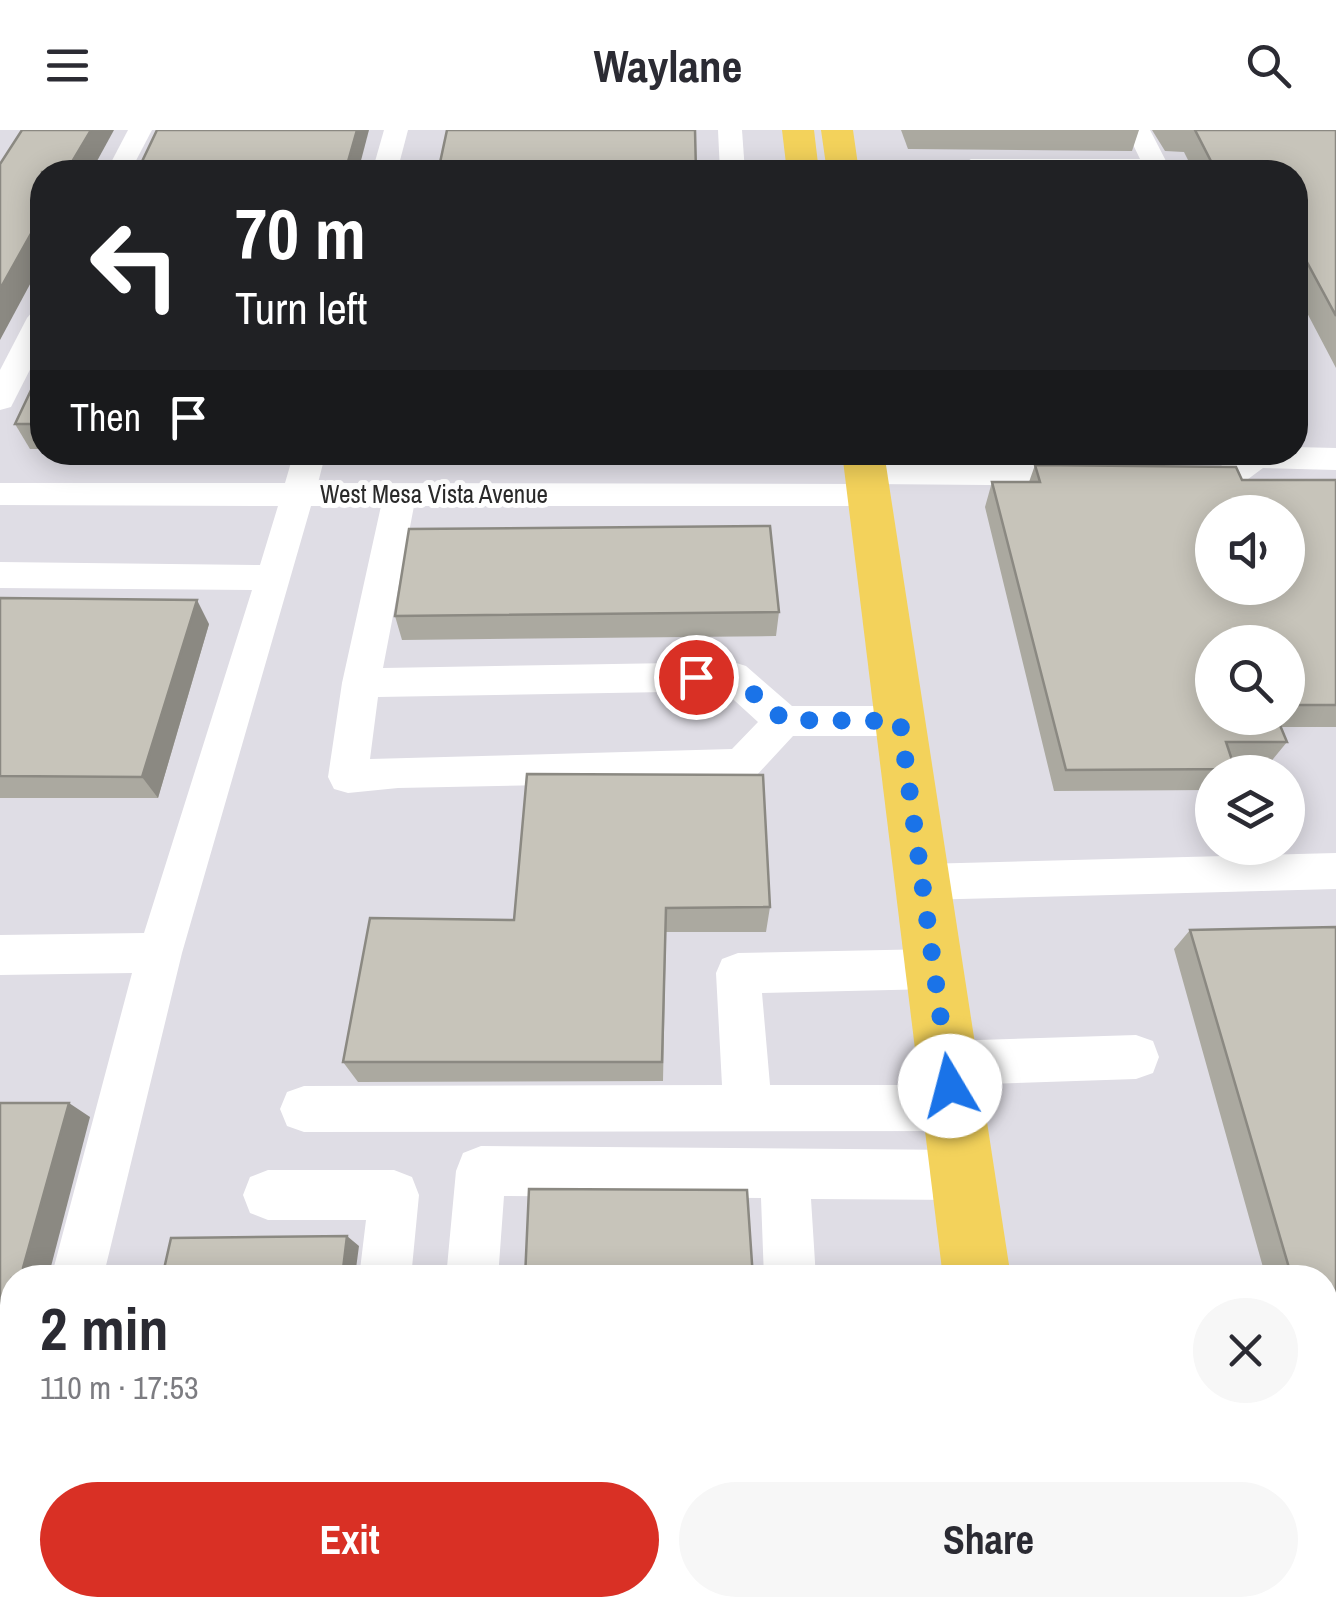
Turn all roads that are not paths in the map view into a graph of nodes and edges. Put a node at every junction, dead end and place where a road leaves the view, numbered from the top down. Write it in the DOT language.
graph roads {
  1 [pos="140,130"];
  2 [pos="396,130"];
  3 [pos="730,130"];
  4 [pos="798,130"];
  5 [pos="838,130"];
  6 [pos="1138,130"];
  7 [pos="124,160"];
  8 [pos="388,160"];
  9 [pos="732,160"];
  10 [pos="802,160"];
  11 [pos="842,160"];
  12 [pos="1153,160"];
  13 [pos="30,341"];
  14 [pos="0,400"];
  15 [pos="1308,458"];
  16 [pos="1336,459"];
  17 [pos="307,465"];
  18 [pos="950,465"];
  19 [pos="997,465"];
  20 [pos="1242,465"];
  21 [pos="866,473"];
  22 [pos="0,494"];
  23 [pos="299,494"];
  24 [pos="400,494"];
  25 [pos="0,575"];
  26 [pos="274,578"];
  27 [pos="361,683"];
  28 [pos="784,720"];
  29 [pos="900,721"];
  30 [pos="1336,871"];
  31 [pos="922,882"];
  32 [pos="160,953"];
  33 [pos="0,956"];
  34 [pos="934,969"];
  35 [pos="1136,1057"];
  36 [pos="950,1086"];
  37 [pos="748,1108"];
  38 [pos="304,1110"];
  39 [pos="785,1173"];
  40 [pos="963,1175"];
  41 [pos="268,1195"];
  42 [pos="80,1265"];
  43 [pos="386,1265"];
  44 [pos="473,1265"];
  45 [pos="789,1265"];
  46 [pos="975,1265"];
  1 -- 7 [label="street"];
  2 -- 8 [label="street"];
  3 -- 9 [label="street"];
  4 -- 10 [label="main road"];
  5 -- 11 [label="main road"];
  6 -- 12 [label="street"];
  13 -- 14 [label="street"];
  15 -- 16 [label="street"];
  17 -- 23 [label="street"];
  18 -- 21 [label="street, West Mesa Vista Avenue"];
  19 -- 20 [label="street, West Mesa Vista Avenue"];
  21 -- 24 [label="street, West Mesa Vista Avenue"];
  21 -- 29 [label="main road"];
  22 -- 23 [label="street, West Mesa Vista Avenue"];
  23 -- 24 [label="street, West Mesa Vista Avenue"];
  23 -- 26 [label="street"];
  24 -- 27 [label="street"];
  25 -- 26 [label="street"];
  26 -- 32 [label="street"];
  27 -- 28 [label="street"];
  27 -- 28 [label="street"];
  28 -- 29 [label="street"];
  29 -- 31 [label="main road"];
  30 -- 31 [label="street"];
  31 -- 34 [label="main road"];
  32 -- 33 [label="street"];
  32 -- 42 [label="street"];
  34 -- 36 [label="main road"];
  34 -- 37 [label="street"];
  35 -- 36 [label="street"];
  36 -- 37 [label="street"];
  36 -- 40 [label="main road"];
  37 -- 38 [label="street"];
  39 -- 40 [label="street"];
  39 -- 44 [label="street"];
  39 -- 45 [label="street"];
  40 -- 46 [label="main road"];
  41 -- 43 [label="street"];
}
